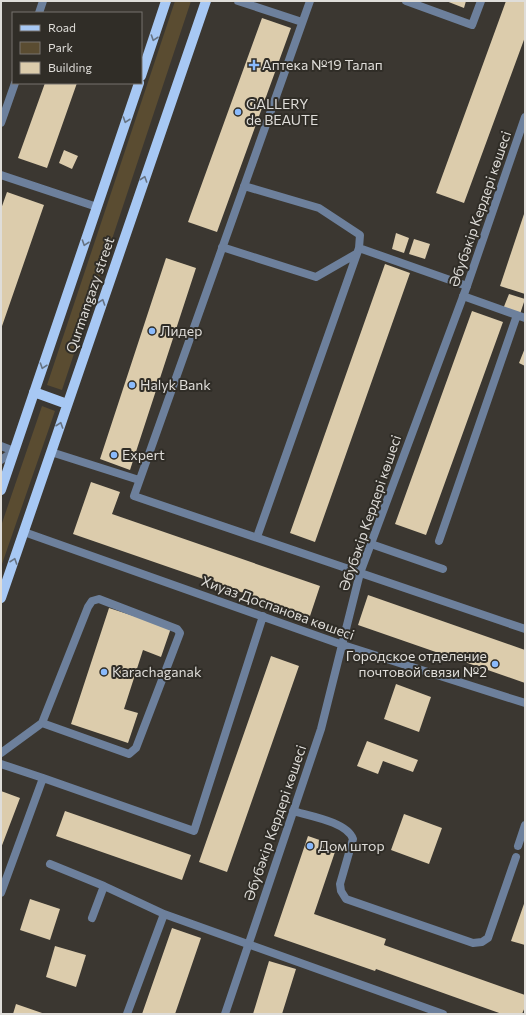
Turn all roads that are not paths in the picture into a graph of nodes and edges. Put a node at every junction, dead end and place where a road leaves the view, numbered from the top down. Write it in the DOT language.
graph roads {
  1 [pos="43,1"];
  2 [pos="166,1"];
  3 [pos="206,1"];
  4 [pos="238,1"];
  5 [pos="310,1"];
  6 [pos="406,1"];
  7 [pos="481,1"];
  8 [pos="39,12"];
  9 [pos="302,22"];
  10 [pos="142,73"];
  11 [pos="15,84"];
  12 [pos="139,84"];
  13 [pos="525,117"];
  14 [pos="1,123"];
  15 [pos="1,175"];
  16 [pos="244,186"];
  17 [pos="97,207"];
  18 [pos="222,248"];
  19 [pos="358,251"];
  20 [pos="467,286"];
  21 [pos="463,296"];
  22 [pos="521,317"];
  23 [pos="34,392"];
  24 [pos="67,404"];
  25 [pos="1,446"];
  26 [pos="14,450"];
  27 [pos="51,452"];
  28 [pos="1,460"];
  29 [pos="140,480"];
  30 [pos="1,490"];
  31 [pos="24,532"];
  32 [pos="257,537"];
  33 [pos="439,541"];
  34 [pos="371,544"];
  35 [pos="442,569"];
  36 [pos="360,572"];
  37 [pos="1,598"];
  38 [pos="263,616"];
  39 [pos="525,629"];
  40 [pos="343,645"];
  41 [pos="525,703"];
  42 [pos="42,723"];
  43 [pos="1,753"];
  44 [pos="1,764"];
  45 [pos="44,778"];
  46 [pos="293,811"];
  47 [pos="525,825"];
  48 [pos="518,846"];
  49 [pos="516,857"];
  50 [pos="50,864"];
  51 [pos="104,886"];
  52 [pos="1,893"];
  53 [pos="164,914"];
  54 [pos="92,918"];
  55 [pos="247,943"];
  56 [pos="127,1014"];
  57 [pos="225,1014"];
  58 [pos="443,1014"];
  1 -- 8 [label="street"];
  2 -- 10 [label="main road, one-way"];
  24 -- 3 [label="main road, Qurmangazy street, one-way"];
  4 -- 9 [label="street"];
  5 -- 9 [label="street"];
  6 -- 7 [label="street"];
  9 -- 16 [label="street"];
  11 -- 14 [label="street"];
  12 -- 17 [label="main road, Qurmangazy street, one-way"];
  13 -- 20 [label="street, Әбубәкір Кердері көшесі"];
  15 -- 17 [label="street"];
  16 -- 18 [label="street"];
  16 -- 19 [label="street"];
  17 -- 23 [label="main road, Qurmangazy street, one-way"];
  18 -- 19 [label="street"];
  18 -- 29 [label="street"];
  19 -- 20 [label="street"];
  19 -- 32 [label="street"];
  20 -- 21 [label="street, Әбубәкір Кердері көшесі"];
  21 -- 22 [label="street"];
  21 -- 34 [label="street, Әбубәкір Кердері көшесі"];
  22 -- 33 [label="street"];
  23 -- 24 [label="main road"];
  23 -- 26 [label="main road, Qurmangazy street"];
  27 -- 24 [label="main road, Qurmangazy street, one-way"];
  25 -- 26 [label="street"];
  26 -- 28 [label="street"];
  26 -- 30 [label="main road, Qurmangazy street"];
  27 -- 29 [label="street"];
  27 -- 31 [label="main road, Qurmangazy street"];
  29 -- 32 [label="street"];
  37 -- 31 [label="main road, Qurmangazy street, one-way"];
  31 -- 38 [label="street, Хиуаз Доспанова көшесі"];
  32 -- 36 [label="street"];
  34 -- 35 [label="street"];
  34 -- 36 [label="street, Әбубәкір Кердері көшесі"];
  36 -- 39 [label="street"];
  36 -- 40 [label="street, Әбубәкір Кердері көшесі"];
  38 -- 40 [label="street, Хиуаз Доспанова көшесі"];
  38 -- 45 [label="street"];
  40 -- 41 [label="street, Хиуаз Доспанова көшесі"];
  40 -- 46 [label="street, Әбубәкір Кердері көшесі"];
  42 -- 42 [label="street"];
  42 -- 43 [label="street"];
  44 -- 45 [label="street"];
  45 -- 52 [label="street"];
  46 -- 49 [label="street"];
  46 -- 55 [label="street, Әбубәкір Кердері көшесі"];
  47 -- 48 [label="street"];
  50 -- 51 [label="street"];
  51 -- 53 [label="street"];
  51 -- 54 [label="street"];
  53 -- 55 [label="street"];
  53 -- 56 [label="street"];
  55 -- 57 [label="street, Әбубәкір Кердері көшесі"];
  55 -- 58 [label="street"];
}
